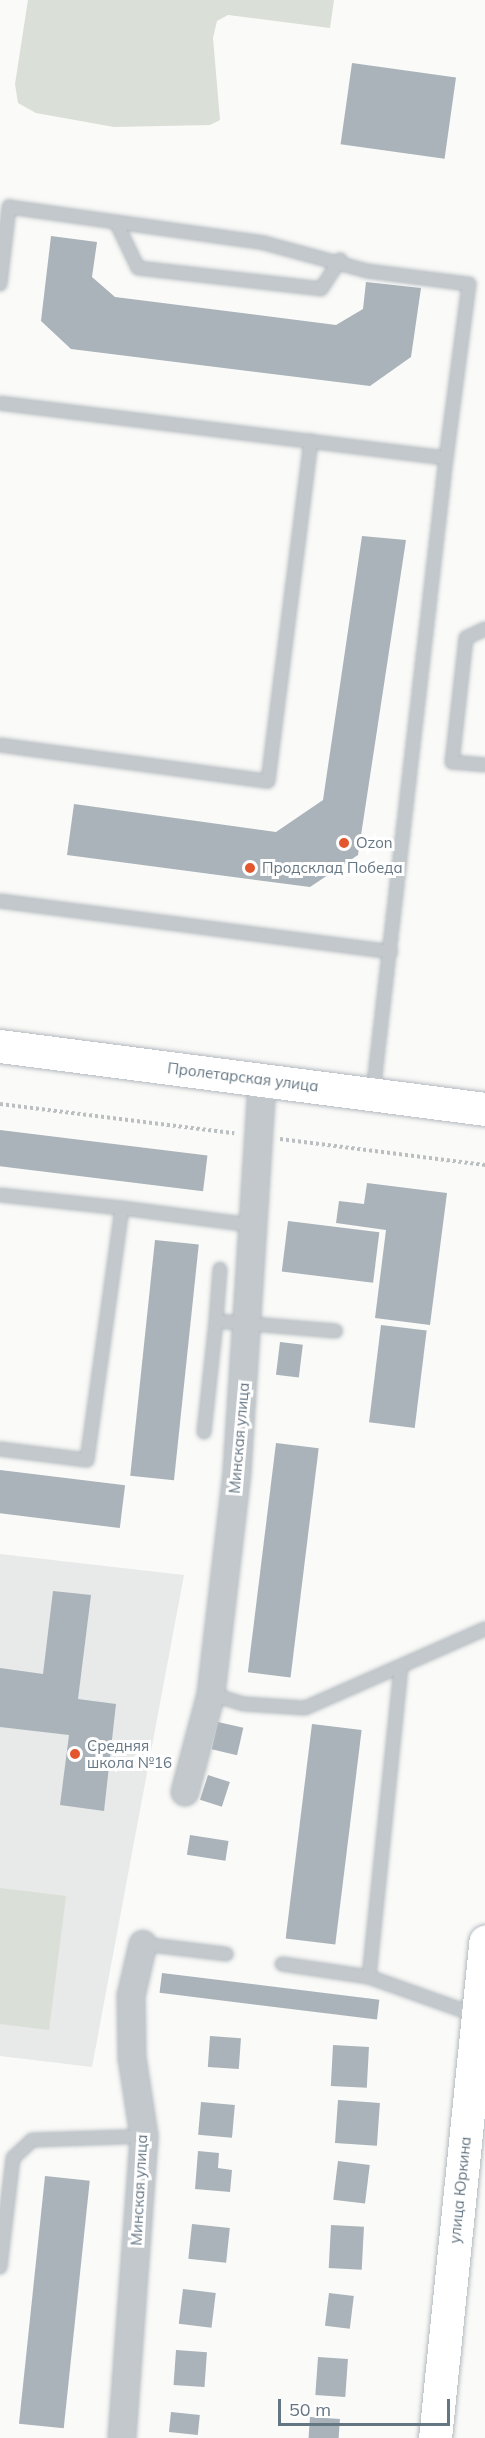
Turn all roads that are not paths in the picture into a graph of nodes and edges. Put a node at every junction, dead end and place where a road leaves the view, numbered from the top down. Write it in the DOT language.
graph roads {
  1 [pos="116,222"];
  2 [pos="340,260"];
  3 [pos="0,284"];
  4 [pos="0,403"];
  5 [pos="311,441"];
  6 [pos="446,458"];
  7 [pos="485,629"];
  8 [pos="0,745"];
  9 [pos="485,765"];
  10 [pos="0,901"];
  11 [pos="391,952"];
  12 [pos="0,1047"];
  13 [pos="262,1080"];
  14 [pos="373,1094"];
  15 [pos="485,1109"];
  16 [pos="0,1195"];
  17 [pos="122,1208"];
  18 [pos="250,1225"];
  19 [pos="220,1269"];
  20 [pos="216,1321"];
  21 [pos="248,1323"];
  22 [pos="336,1331"];
  23 [pos="204,1432"];
  24 [pos="0,1449"];
  25 [pos="485,1629"];
  26 [pos="401,1668"];
  27 [pos="211,1694"];
  28 [pos="185,1792"];
  29 [pos="485,1942"];
  30 [pos="143,1944"];
  31 [pos="226,1954"];
  32 [pos="282,1964"];
  33 [pos="369,1977"];
  34 [pos="477,2016"];
  35 [pos="479,2057"];
  36 [pos="144,2136"];
  37 [pos="0,2268"];
  38 [pos="122,2438"];
  39 [pos="435,2438"];
  1 -- 2 [label="lane"];
  1 -- 2 [label="lane"];
  1 -- 3 [label="lane"];
  2 -- 6 [label="lane"];
  4 -- 5 [label="lane"];
  5 -- 6 [label="lane"];
  5 -- 8 [label="lane"];
  6 -- 11 [label="lane"];
  7 -- 9 [label="lane"];
  10 -- 11 [label="lane"];
  11 -- 14 [label="lane"];
  12 -- 13 [label="main road, Пролетарская улица"];
  13 -- 14 [label="main road, Пролетарская улица"];
  13 -- 18 [label="street, Минская улица"];
  14 -- 15 [label="main road, Пролетарская улица"];
  16 -- 17 [label="lane"];
  17 -- 18 [label="lane"];
  17 -- 24 [label="lane"];
  18 -- 21 [label="street, Минская улица"];
  19 -- 20 [label="lane"];
  20 -- 21 [label="lane"];
  20 -- 23 [label="lane"];
  21 -- 22 [label="lane"];
  21 -- 27 [label="street, Минская улица"];
  25 -- 26 [label="lane"];
  26 -- 27 [label="lane"];
  26 -- 33 [label="lane"];
  27 -- 28 [label="street, Минская улица"];
  29 -- 34 [label="main road, улица Юркина"];
  30 -- 31 [label="lane"];
  30 -- 36 [label="street, Минская улица"];
  32 -- 33 [label="lane"];
  33 -- 34 [label="lane"];
  34 -- 35 [label="main road, улица Юркина"];
  35 -- 39 [label="main road, улица Юркина"];
  36 -- 37 [label="lane"];
  36 -- 38 [label="street, Минская улица"];
}
